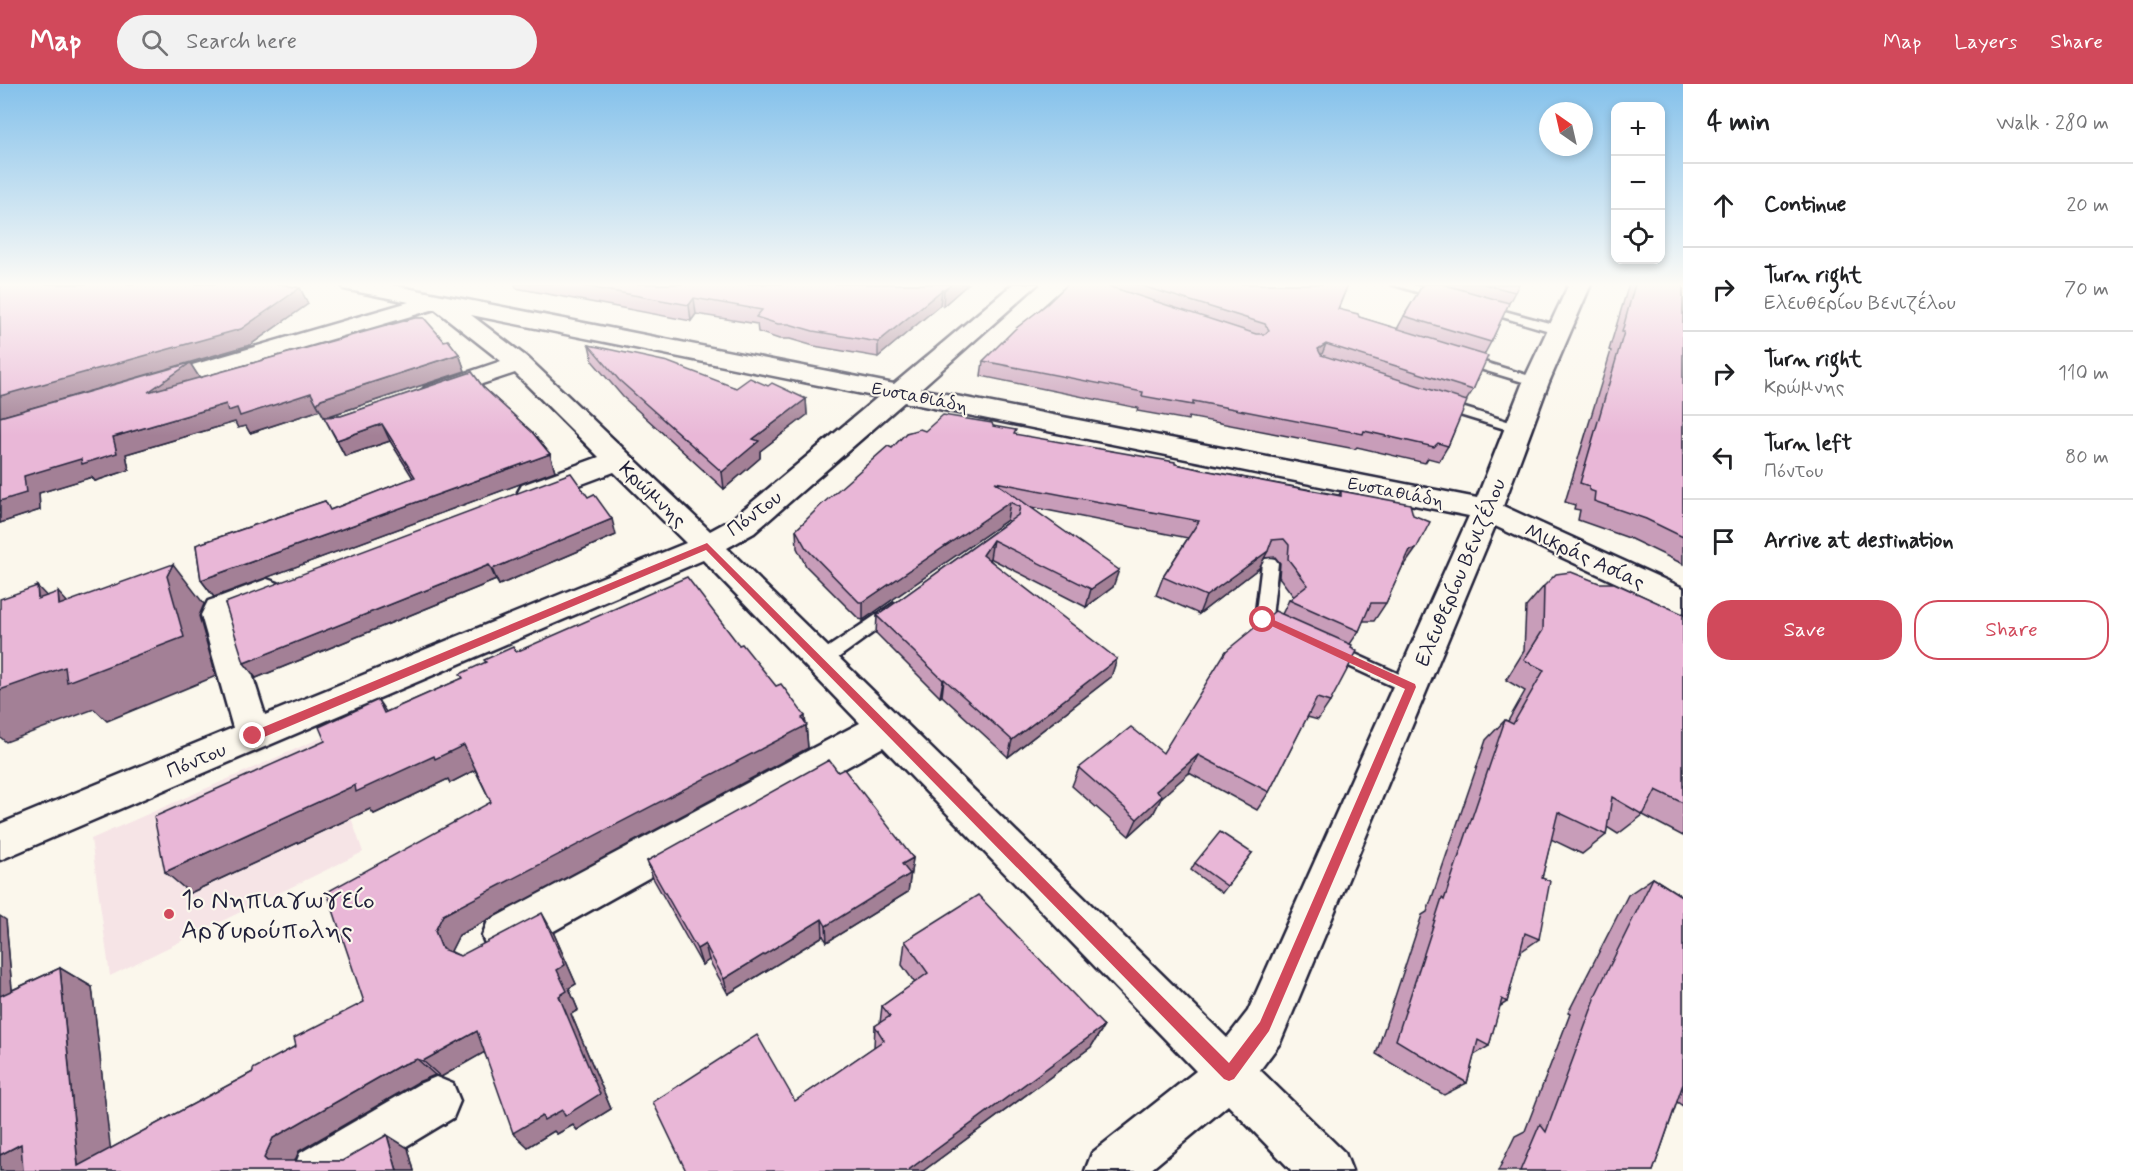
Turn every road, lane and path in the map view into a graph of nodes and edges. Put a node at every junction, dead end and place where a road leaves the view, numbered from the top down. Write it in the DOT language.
graph roads {
  1 [pos="303,335"];
  2 [pos="485,335"];
  3 [pos="631,335"];
  4 [pos="967,335"];
  5 [pos="1558,335"];
  6 [pos="1447,354"];
  7 [pos="519,363"];
  8 [pos="1536,382"];
  9 [pos="136,389"];
  10 [pos="899,393"];
  11 [pos="406,401"];
  12 [pos="1430,401"];
  13 [pos="1518,429"];
  14 [pos="618,460"];
  15 [pos="506,502"];
  16 [pos="1487,510"];
  17 [pos="707,546"];
  18 [pos="1270,563"];
  19 [pos="292,582"];
  20 [pos="905,600"];
  21 [pos="1683,602"];
  22 [pos="1295,634"];
  23 [pos="1316,644"];
  24 [pos="821,661"];
  25 [pos="1411,687"];
  26 [pos="886,727"];
  27 [pos="253,736"];
  28 [pos="0,842"];
  29 [pos="475,952"];
  30 [pos="1229,1074"];
  31 [pos="436,1101"];
  32 [pos="318,1171"];
  33 [pos="1110,1171"];
  34 [pos="1328,1171"];
  1 -- 9 [label="street"];
  2 -- 7 [label="street, Κρώμνης"];
  3 -- 10 [label="street, Ευσταθιάδη"];
  4 -- 10 [label="street, Πόντου"];
  5 -- 8 [label="street, Ελευθερίου Βενιζέλου"];
  6 -- 8 [label="lane"];
  7 -- 11 [label="street"];
  7 -- 14 [label="street, Κρώμνης"];
  8 -- 13 [label="street, Ελευθερίου Βενιζέλου"];
  10 -- 16 [label="street, Ευσταθιάδη"];
  10 -- 17 [label="street, Πόντου"];
  12 -- 13 [label="lane"];
  13 -- 16 [label="street, Ελευθερίου Βενιζέλου"];
  14 -- 15 [label="street"];
  14 -- 17 [label="street, Κρώμνης"];
  16 -- 21 [label="street, Μικράς Ασίας"];
  16 -- 25 [label="street, Ελευθερίου Βενιζέλου"];
  17 -- 24 [label="street, Κρώμνης"];
  17 -- 27 [label="street, Πόντου"];
  18 -- 22 [label="lane"];
  19 -- 27 [label="street"];
  20 -- 24 [label="lane"];
  23 -- 25 [label="lane"];
  24 -- 26 [label="street, Κρώμνης"];
  25 -- 30 [label="street, Ελευθερίου Βενιζέλου"];
  26 -- 29 [label="street"];
  26 -- 30 [label="street, Κρώμνης"];
  27 -- 28 [label="street, Πόντου"];
  30 -- 33 [label="street, Ελευθερίου Βενιζέλου"];
  30 -- 34 [label="street, Κρώμνης"];
  31 -- 32 [label="street"];
}
